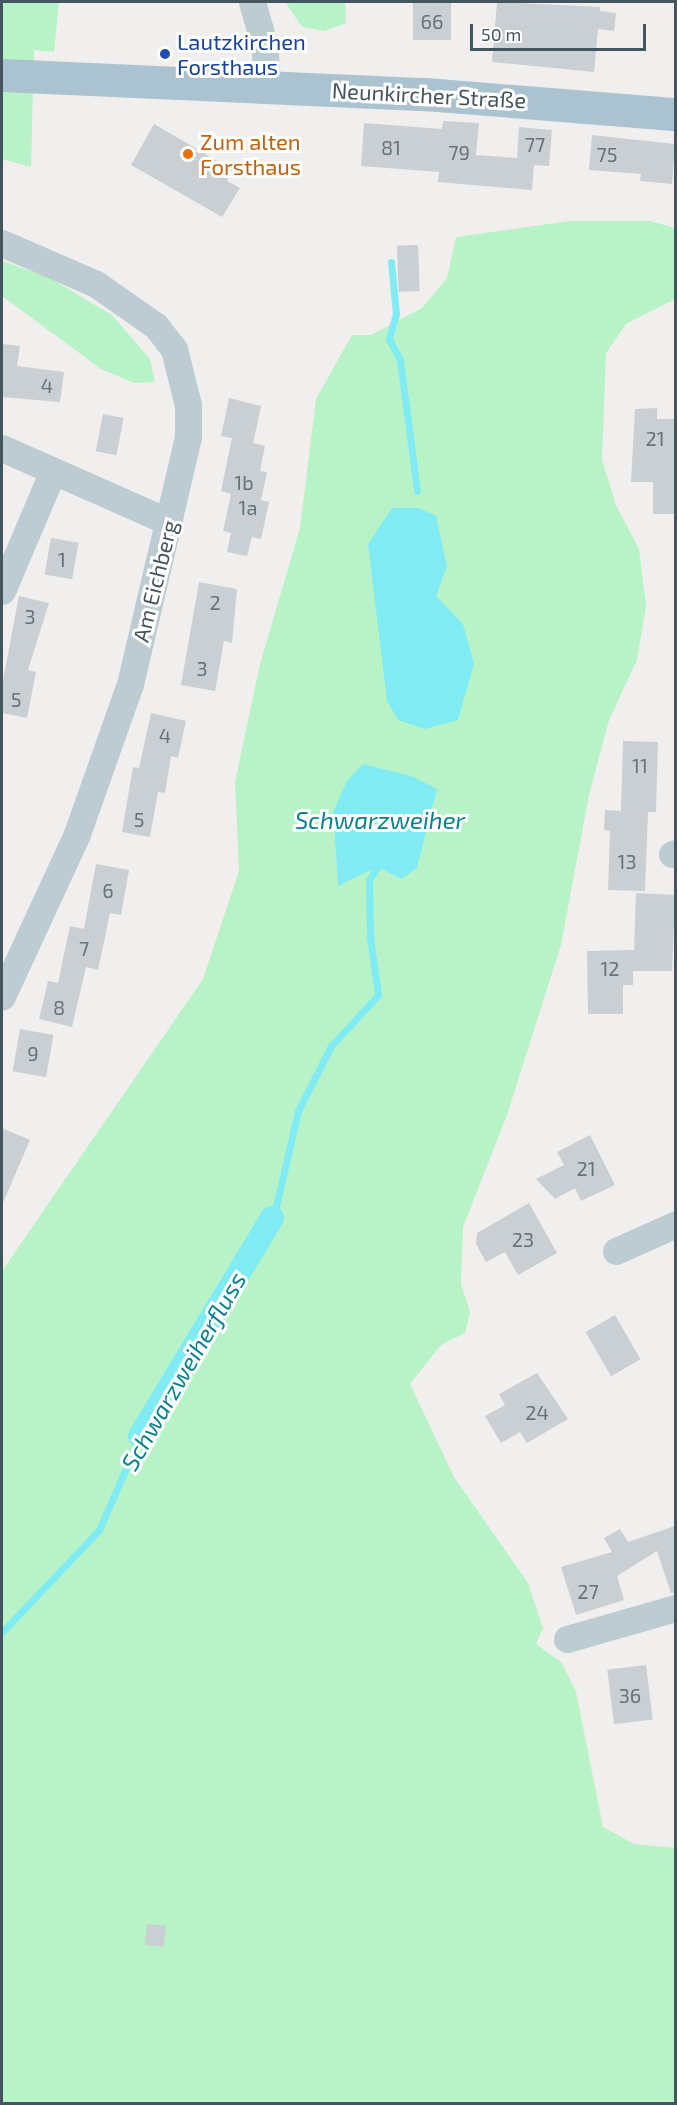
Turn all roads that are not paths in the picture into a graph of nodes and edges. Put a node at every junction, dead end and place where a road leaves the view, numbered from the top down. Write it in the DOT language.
graph roads {
  1 [pos="252,2"];
  2 [pos="2,75"];
  3 [pos="266,88"];
  4 [pos="675,114"];
  5 [pos="2,243"];
  6 [pos="2,448"];
  7 [pos="51,473"];
  8 [pos="169,522"];
  9 [pos="2,591"];
  10 [pos="2,996"];
  11 [pos="675,1224"];
  12 [pos="616,1251"];
  13 [pos="675,1608"];
  14 [pos="567,1639"];
  1 -- 3 [label="street"];
  2 -- 3 [label="main road, Neunkircher Straße"];
  3 -- 4 [label="main road, Neunkircher Straße"];
  5 -- 8 [label="street, Am Eichberg"];
  6 -- 7 [label="street"];
  7 -- 8 [label="street"];
  7 -- 9 [label="street"];
  8 -- 10 [label="street, Am Eichberg"];
  11 -- 12 [label="street"];
  13 -- 14 [label="street"];
}
